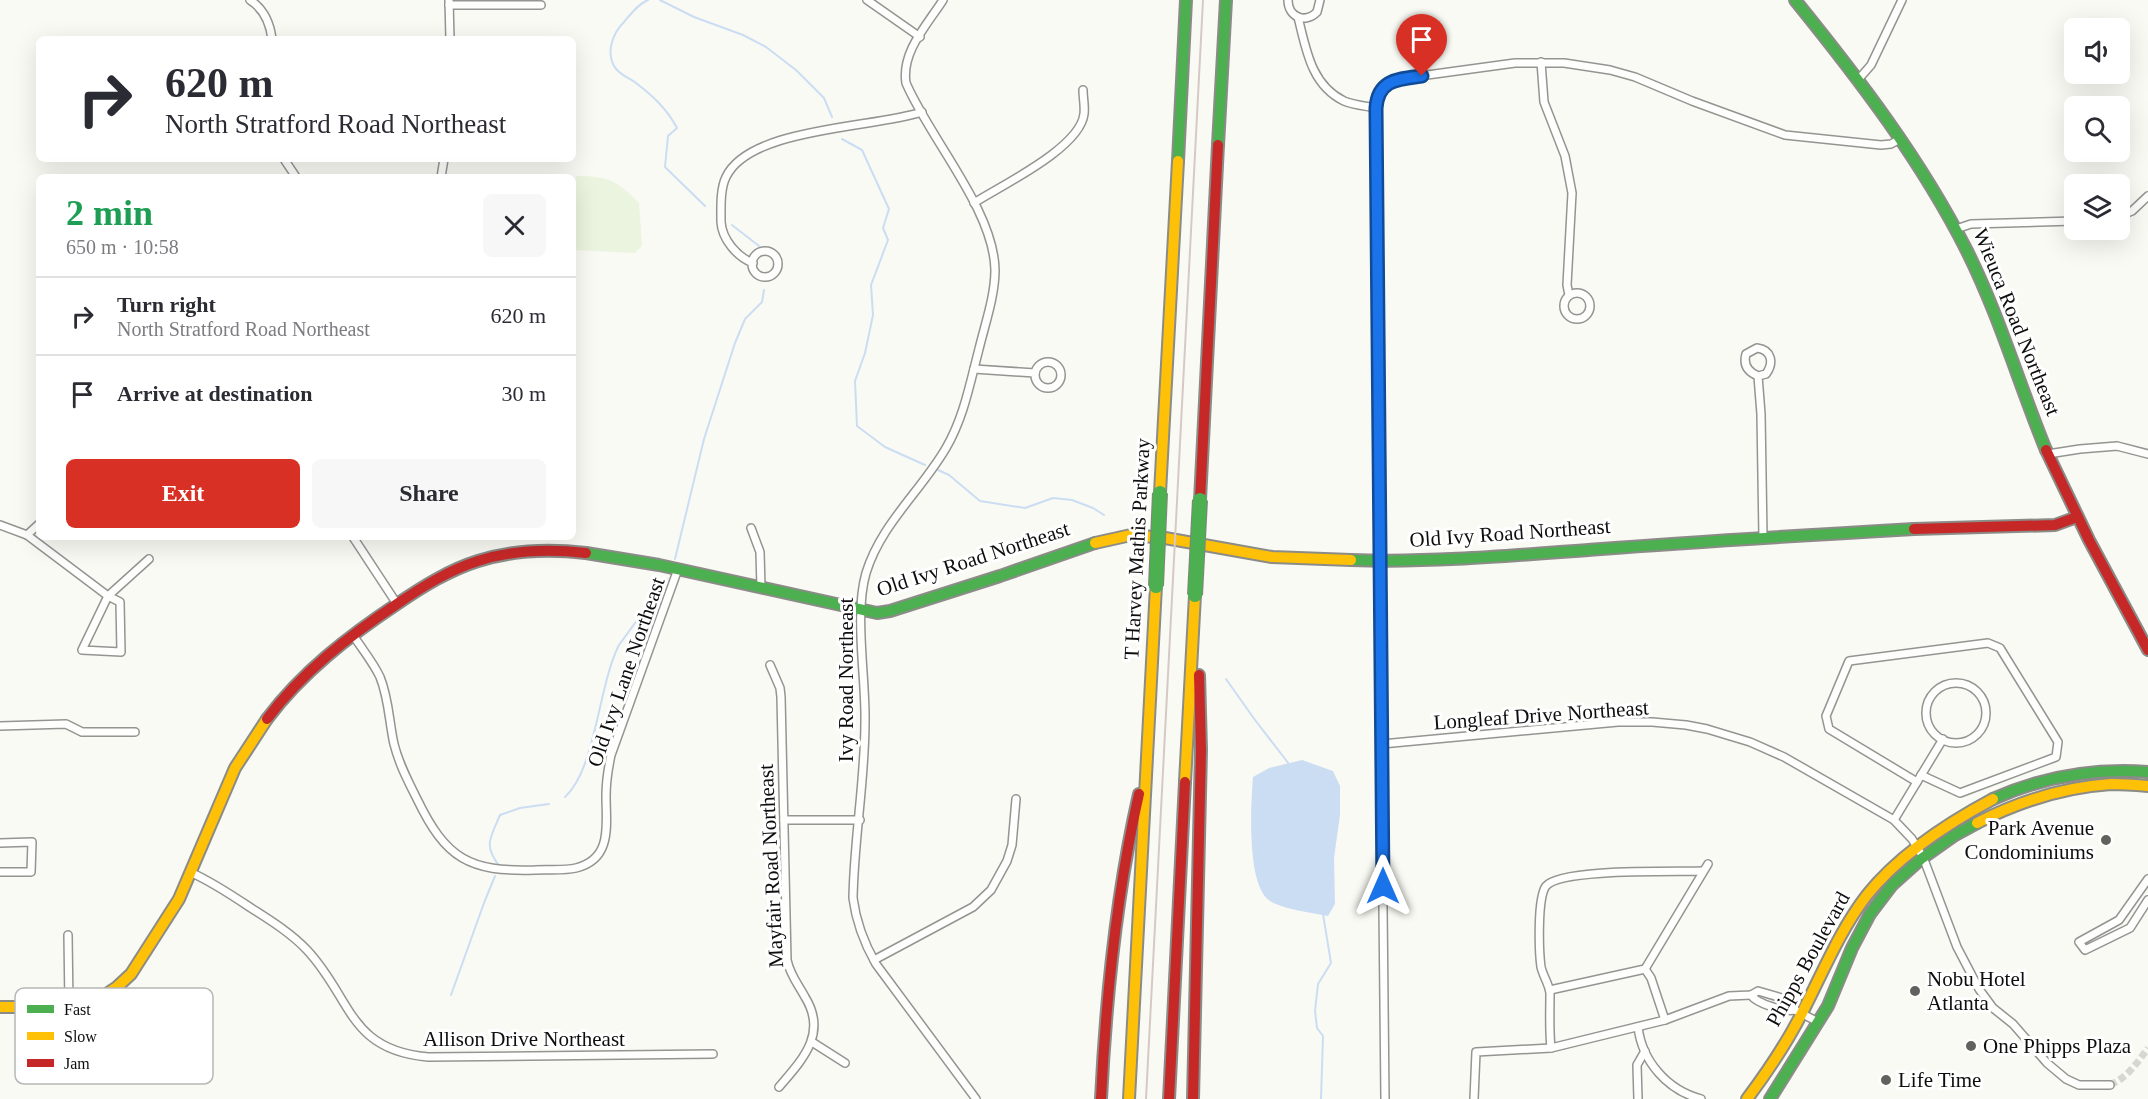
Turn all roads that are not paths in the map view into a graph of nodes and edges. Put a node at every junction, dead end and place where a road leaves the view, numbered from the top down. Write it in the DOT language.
graph roads {
  1 [pos="250,0"];
  2 [pos="867,0"];
  3 [pos="943,0"];
  4 [pos="1186,0"];
  5 [pos="1226,0"];
  6 [pos="1288,0"];
  7 [pos="1320,0"];
  8 [pos="1795,0"];
  9 [pos="1902,0"];
  10 [pos="449,3"];
  11 [pos="541,5"];
  12 [pos="1298,17"];
  13 [pos="271,36"];
  14 [pos="450,36"];
  15 [pos="920,37"];
  16 [pos="1541,62"];
  17 [pos="1857,81"];
  18 [pos="1083,90"];
  19 [pos="1376,108"];
  20 [pos="922,112"];
  21 [pos="1900,139"];
  22 [pos="2148,196"];
  23 [pos="974,203"];
  24 [pos="2130,212"];
  25 [pos="2064,221"];
  26 [pos="1956,229"];
  27 [pos="753,263"];
  28 [pos="1569,295"];
  29 [pos="974,369"];
  30 [pos="1035,373"];
  31 [pos="1758,376"];
  32 [pos="2048,454"];
  33 [pos="2148,454"];
  34 [pos="2077,517"];
  35 [pos="0,525"];
  36 [pos="36,527"];
  37 [pos="751,528"];
  38 [pos="27,535"];
  39 [pos="1763,537"];
  40 [pos="355,540"];
  41 [pos="149,559"];
  42 [pos="1380,561"];
  43 [pos="678,569"];
  44 [pos="760,588"];
  45 [pos="108,596"];
  46 [pos="1195,596"];
  47 [pos="397,604"];
  48 [pos="861,611"];
  49 [pos="353,635"];
  50 [pos="2148,650"];
  51 [pos="770,665"];
  52 [pos="0,726"];
  53 [pos="135,732"];
  54 [pos="1942,739"];
  55 [pos="1382,744"];
  56 [pos="1147,763"];
  57 [pos="2148,772"];
  58 [pos="1919,778"];
  59 [pos="2148,786"];
  60 [pos="1016,799"];
  61 [pos="784,820"];
  62 [pos="860,820"];
  63 [pos="1894,820"];
  64 [pos="0,843"];
  65 [pos="1921,852"];
  66 [pos="1708,864"];
  67 [pos="1703,871"];
  68 [pos="0,872"];
  69 [pos="192,873"];
  70 [pos="2148,879"];
  71 [pos="2148,900"];
  72 [pos="68,935"];
  73 [pos="874,960"];
  74 [pos="1645,969"];
  75 [pos="69,988"];
  76 [pos="117,988"];
  77 [pos="1550,990"];
  78 [pos="1751,995"];
  79 [pos="0,1007"];
  80 [pos="15,1007"];
  81 [pos="1798,1011"];
  82 [pos="1665,1020"];
  83 [pos="1818,1022"];
  84 [pos="1638,1027"];
  85 [pos="812,1042"];
  86 [pos="1551,1048"];
  87 [pos="1645,1051"];
  88 [pos="713,1054"];
  89 [pos="845,1063"];
  90 [pos="2110,1085"];
  91 [pos="779,1087"];
  92 [pos="976,1099"];
  93 [pos="1101,1099"];
  94 [pos="1129,1099"];
  95 [pos="1169,1099"];
  96 [pos="1193,1099"];
  97 [pos="1384,1099"];
  98 [pos="1474,1099"];
  99 [pos="1638,1099"];
  100 [pos="1701,1099"];
  101 [pos="1747,1099"];
  102 [pos="1770,1099"];
  1 -- 13 [label="street"];
  2 -- 15 [label="street"];
  3 -- 15 [label="street, Ivy Road Northeast"];
  4 -- 56 [label="main road, T Harvey Mathis Parkway, bridge"];
  5 -- 46 [label="main road, bridge"];
  6 -- 12 [label="street"];
  7 -- 12 [label="street"];
  8 -- 17 [label="main road, Wieuca Road Northeast"];
  9 -- 17 [label="street"];
  10 -- 11 [label="street"];
  10 -- 14 [label="street"];
  12 -- 19 [label="street"];
  15 -- 20 [label="street, Ivy Road Northeast"];
  16 -- 19 [label="street"];
  16 -- 21 [label="street"];
  16 -- 28 [label="street"];
  17 -- 21 [label="main road, Wieuca Road Northeast"];
  18 -- 23 [label="street"];
  19 -- 42 [label="street"];
  20 -- 23 [label="street, Ivy Road Northeast"];
  20 -- 27 [label="street"];
  21 -- 26 [label="main road, Wieuca Road Northeast"];
  22 -- 24 [label="street"];
  23 -- 29 [label="street, Ivy Road Northeast"];
  25 -- 26 [label="street"];
  26 -- 32 [label="main road, Wieuca Road Northeast"];
  29 -- 30 [label="street"];
  29 -- 48 [label="street, Ivy Road Northeast"];
  31 -- 31 [label="street"];
  31 -- 39 [label="street"];
  32 -- 33 [label="street"];
  32 -- 34 [label="main road, Wieuca Road Northeast"];
  34 -- 39 [label="main road, Old Ivy Road Northeast"];
  34 -- 50 [label="main road, Wieuca Road Northeast"];
  35 -- 38 [label="street"];
  36 -- 38 [label="street"];
  37 -- 44 [label="street"];
  38 -- 45 [label="street"];
  39 -- 42 [label="main road, Old Ivy Road Northeast"];
  40 -- 47 [label="street"];
  41 -- 45 [label="street"];
  42 -- 48 [label="main road, Old Ivy Road Northeast"];
  42 -- 55 [label="street"];
  43 -- 44 [label="main road, Old Ivy Road Northeast"];
  43 -- 47 [label="main road, Old Ivy Road Northeast"];
  43 -- 49 [label="street, Old Ivy Lane Northeast"];
  44 -- 48 [label="main road, Old Ivy Road Northeast"];
  45 -- 45 [label="street"];
  46 -- 95 [label="main road"];
  46 -- 96 [label="main road"];
  47 -- 49 [label="main road, Old Ivy Road Northeast"];
  48 -- 62 [label="street, Ivy Road Northeast"];
  49 -- 69 [label="main road, Old Ivy Road Northeast"];
  51 -- 61 [label="street, Mayfair Road Northeast"];
  52 -- 53 [label="street"];
  54 -- 54 [label="street"];
  54 -- 58 [label="street"];
  55 -- 63 [label="street, Longleaf Drive Northeast"];
  55 -- 97 [label="street"];
  56 -- 93 [label="main road"];
  56 -- 94 [label="main road, T Harvey Mathis Parkway"];
  57 -- 65 [label="main road, Phipps Boulevard"];
  58 -- 58 [label="street"];
  58 -- 63 [label="street"];
  59 -- 65 [label="main road, Phipps Boulevard"];
  60 -- 73 [label="street"];
  61 -- 62 [label="street"];
  61 -- 85 [label="street, Mayfair Road Northeast"];
  62 -- 73 [label="street, Ivy Road Northeast"];
  63 -- 65 [label="street, Longleaf Drive Northeast"];
  64 -- 68 [label="street"];
  65 -- 81 [label="main road, Phipps Boulevard"];
  65 -- 83 [label="main road, Phipps Boulevard"];
  65 -- 90 [label="street, Longleaf Drive Northeast"];
  66 -- 67 [label="street"];
  67 -- 74 [label="street"];
  67 -- 77 [label="street"];
  69 -- 76 [label="main road, Old Ivy Road Northeast"];
  69 -- 88 [label="street, Allison Drive Northeast"];
  70 -- 71 [label="street"];
  72 -- 75 [label="street"];
  73 -- 92 [label="street, Ivy Road Northeast"];
  74 -- 77 [label="street"];
  74 -- 82 [label="street"];
  77 -- 86 [label="street"];
  78 -- 81 [label="street"];
  78 -- 81 [label="street"];
  78 -- 82 [label="street"];
  79 -- 80 [label="main road, Old Ivy Road Northeast"];
  81 -- 83 [label="street"];
  81 -- 101 [label="main road, Phipps Boulevard"];
  82 -- 84 [label="street"];
  83 -- 102 [label="main road, Phipps Boulevard"];
  84 -- 86 [label="street"];
  84 -- 87 [label="street"];
  85 -- 89 [label="street"];
  85 -- 91 [label="street"];
  86 -- 98 [label="street"];
  87 -- 99 [label="street"];
  87 -- 100 [label="street"];
}
